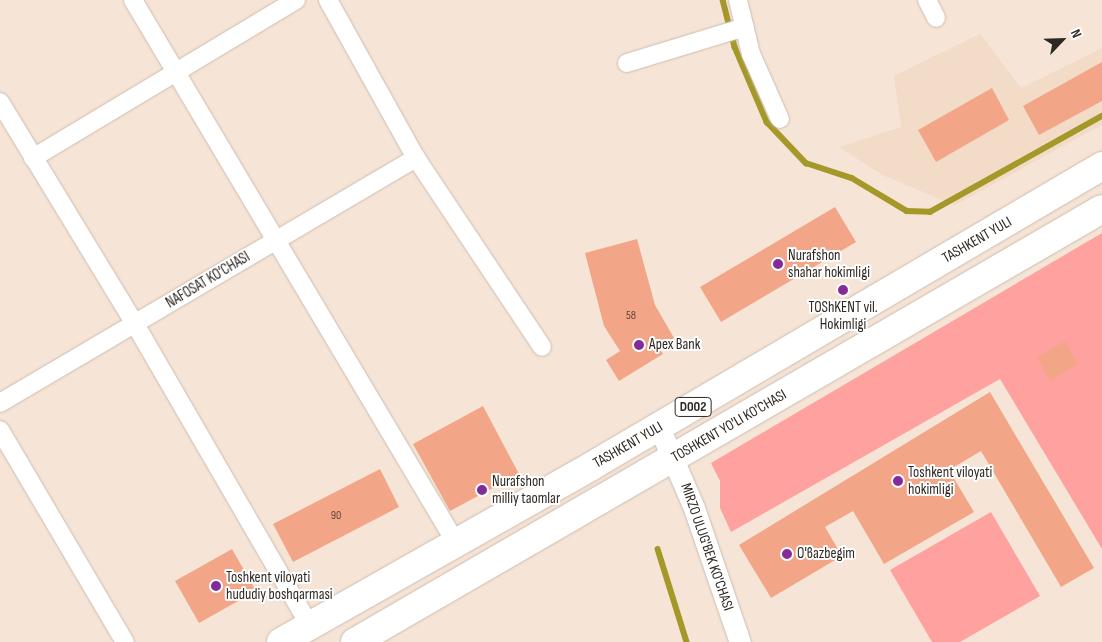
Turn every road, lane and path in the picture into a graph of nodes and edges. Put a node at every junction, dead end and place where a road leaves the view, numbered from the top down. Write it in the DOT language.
graph roads {
  1 [pos="133,0"];
  2 [pos="296,0"];
  3 [pos="328,0"];
  4 [pos="738,0"];
  5 [pos="926,0"];
  6 [pos="936,18"];
  7 [pos="735,29"];
  8 [pos="627,62"];
  9 [pos="177,75"];
  10 [pos="0,102"];
  11 [pos="780,119"];
  12 [pos="33,158"];
  13 [pos="416,158"];
  14 [pos="1102,166"];
  15 [pos="1102,209"];
  16 [pos="277,238"];
  17 [pos="135,324"];
  18 [pos="542,347"];
  19 [pos="0,403"];
  20 [pos="659,427"];
  21 [pos="0,430"];
  22 [pos="675,457"];
  23 [pos="456,543"];
  24 [pos="310,626"];
  25 [pos="125,642"];
  26 [pos="280,642"];
  27 [pos="355,642"];
  28 [pos="740,642"];
  1 -- 9 [label="street"];
  2 -- 9 [label="street"];
  3 -- 13 [label="street"];
  4 -- 7 [label="street"];
  5 -- 6 [label="street"];
  7 -- 8 [label="street"];
  7 -- 11 [label="street"];
  9 -- 12 [label="street"];
  9 -- 16 [label="street"];
  10 -- 12 [label="street"];
  12 -- 17 [label="street"];
  13 -- 16 [label="street, NAFOSAT KO‘CHASI"];
  13 -- 18 [label="street"];
  14 -- 20 [label="main road, TASHKENT YULI / D002"];
  15 -- 22 [label="main road, TOSHKENT YO'LI KO'CHASI / D002"];
  16 -- 17 [label="street, NAFOSAT KO‘CHASI"];
  16 -- 23 [label="street"];
  17 -- 19 [label="street, NAFOSAT KO‘CHASI"];
  17 -- 24 [label="street"];
  20 -- 22 [label="street, MIRZO ULUG'BEK KO'CHASI"];
  20 -- 23 [label="main road, TASHKENT YULI / D002"];
  21 -- 25 [label="street"];
  22 -- 27 [label="main road, TOSHKENT YO'LI KO'CHASI / D002"];
  22 -- 28 [label="street, MIRZO ULUG'BEK KO'CHASI"];
  23 -- 24 [label="main road, TASHKENT YULI / D002"];
  24 -- 26 [label="main road, TASHKENT YULI / D002"];
}
